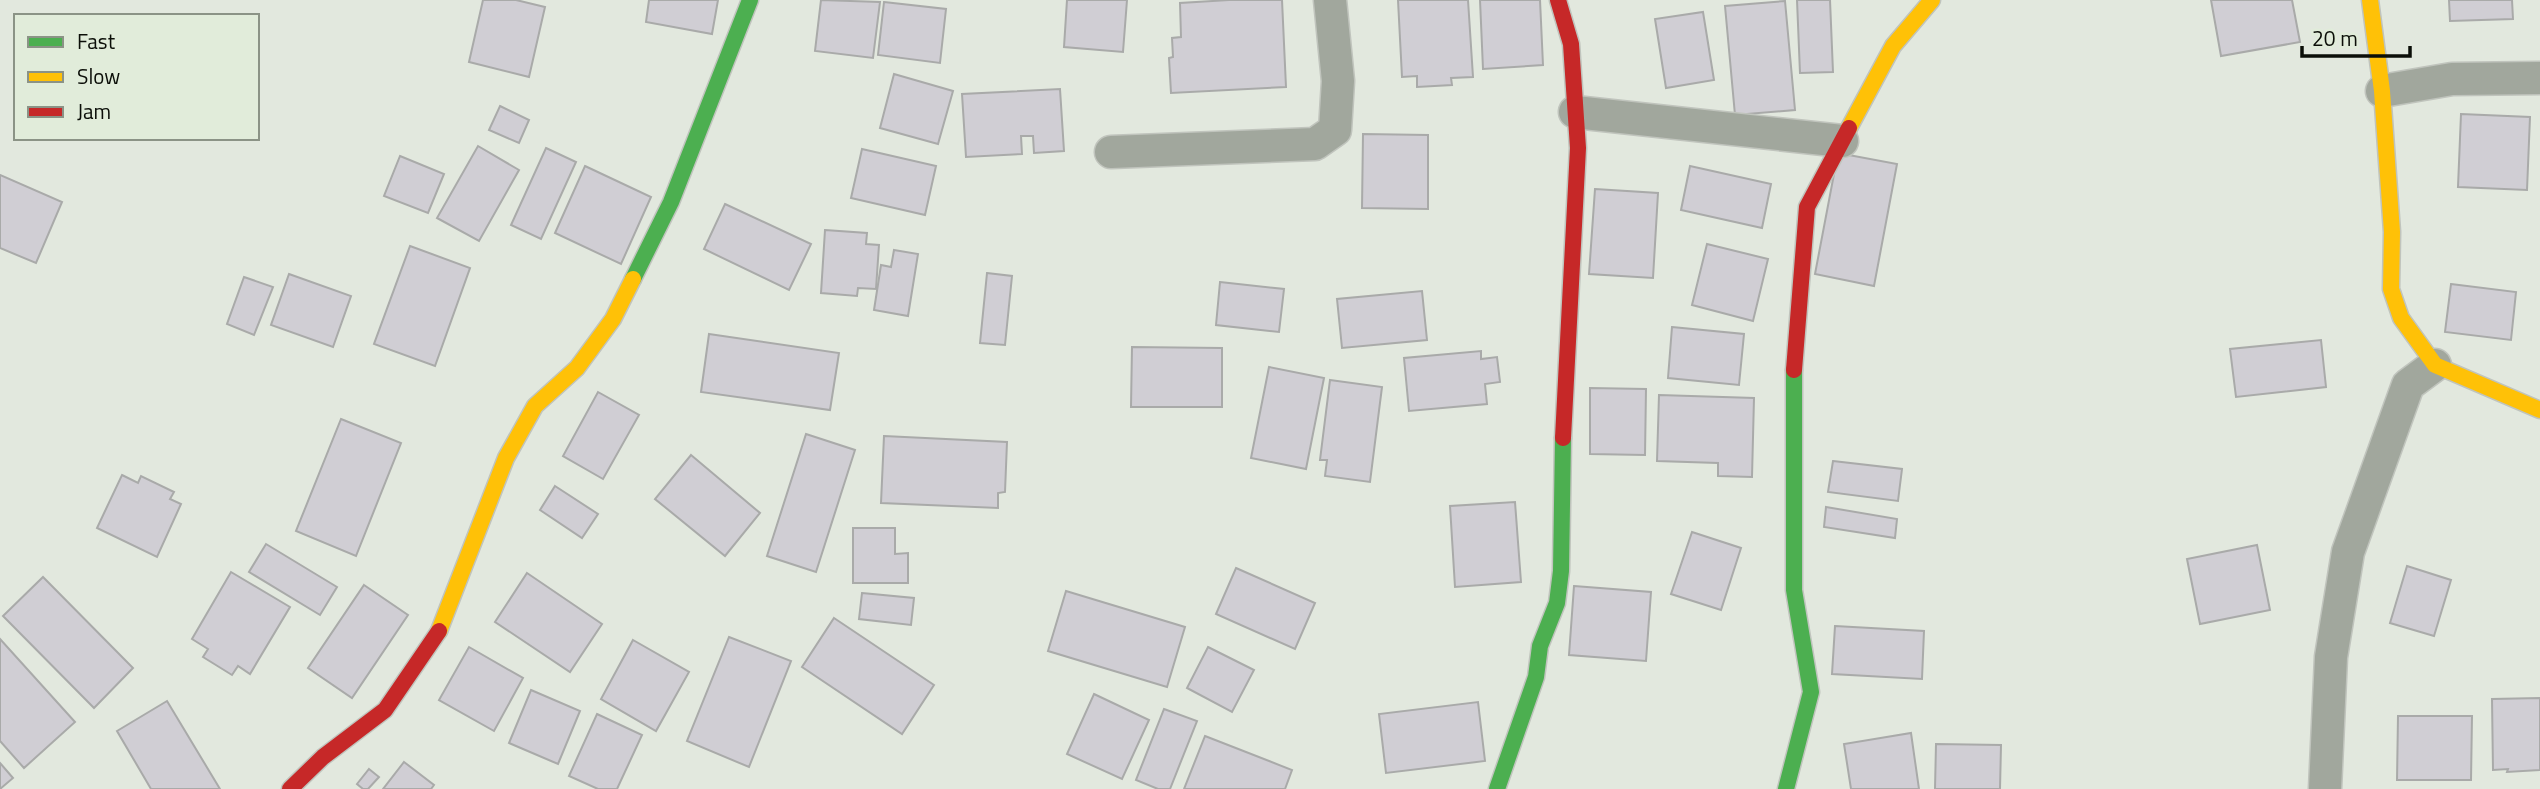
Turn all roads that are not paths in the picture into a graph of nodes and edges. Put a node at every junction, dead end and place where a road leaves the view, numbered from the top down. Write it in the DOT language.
graph roads {
  1 [pos="750,0"];
  2 [pos="1330,0"];
  3 [pos="1558,0"];
  4 [pos="1932,0"];
  5 [pos="2370,0"];
  6 [pos="2540,78"];
  7 [pos="2382,91"];
  8 [pos="1575,112"];
  9 [pos="1842,141"];
  10 [pos="1111,152"];
  11 [pos="2435,365"];
  12 [pos="2540,410"];
  13 [pos="290,789"];
  14 [pos="1497,789"];
  15 [pos="1786,789"];
  16 [pos="2325,789"];
  1 -- 13 [label="street"];
  2 -- 10 [label="street"];
  3 -- 8 [label="street"];
  4 -- 9 [label="street"];
  5 -- 7 [label="street"];
  6 -- 7 [label="street"];
  7 -- 11 [label="street"];
  8 -- 9 [label="street"];
  8 -- 14 [label="street"];
  9 -- 15 [label="street"];
  11 -- 12 [label="street"];
  11 -- 16 [label="street"];
}
